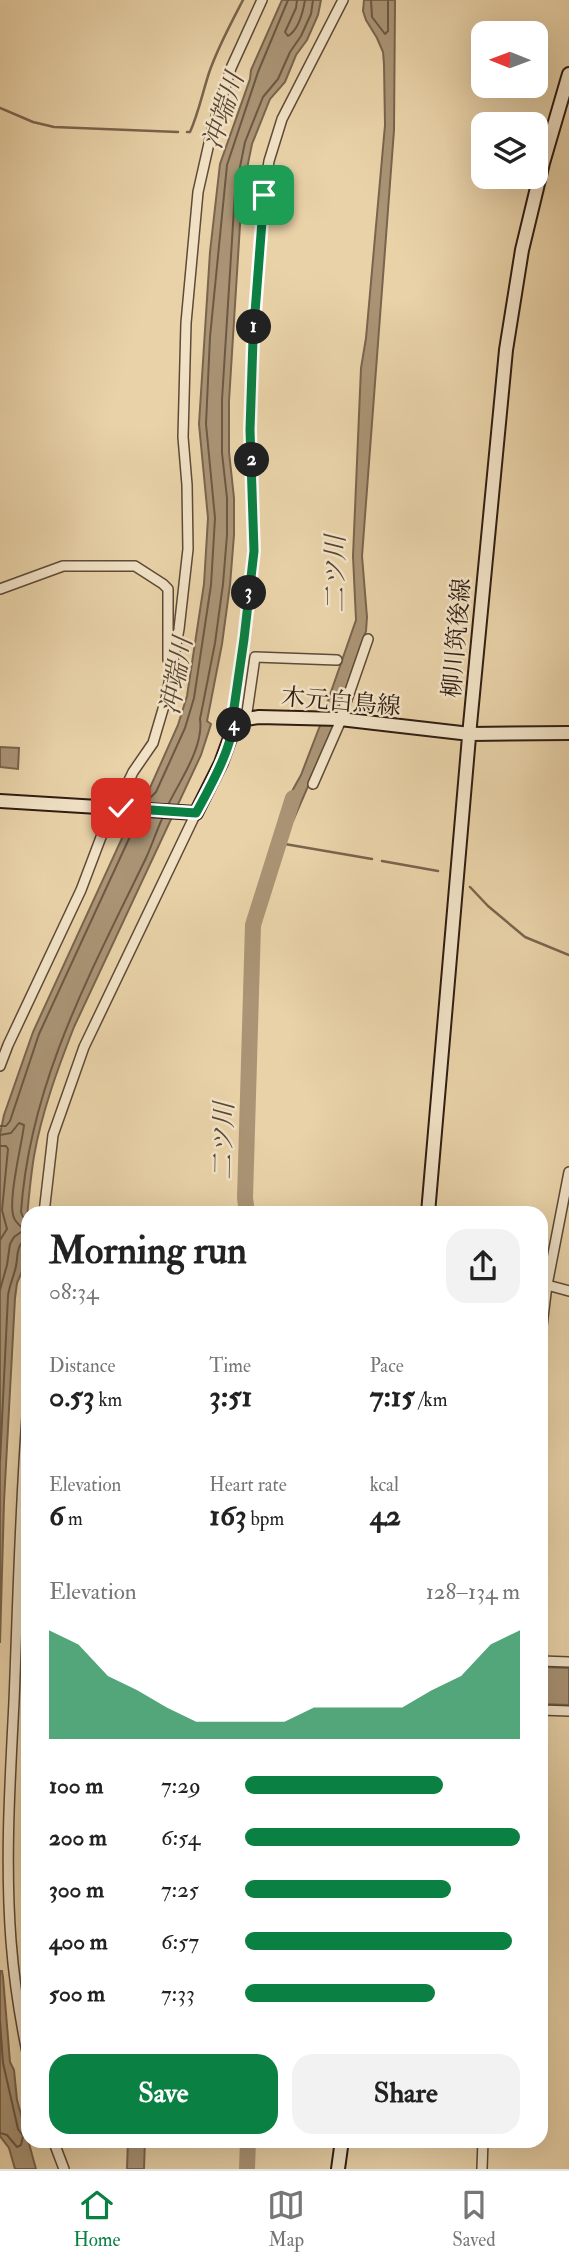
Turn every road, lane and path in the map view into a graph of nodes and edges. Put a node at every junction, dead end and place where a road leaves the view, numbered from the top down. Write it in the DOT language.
graph roads {
  1 [pos="262,0"];
  2 [pos="343,0"];
  3 [pos="569,74"];
  4 [pos="0,589"];
  5 [pos="368,639"];
  6 [pos="337,660"];
  7 [pos="168,684"];
  8 [pos="246,719"];
  9 [pos="341,720"];
  10 [pos="234,727"];
  11 [pos="569,733"];
  12 [pos="470,734"];
  13 [pos="313,785"];
  14 [pos="0,801"];
  15 [pos="116,808"];
  16 [pos="192,813"];
  17 [pos="0,1066"];
  18 [pos="569,1172"];
  19 [pos="45,1206"];
  20 [pos="429,1206"];
  21 [pos="548,1280"];
  22 [pos="548,1285"];
  23 [pos="569,1291"];
  24 [pos="21,1526"];
  25 [pos="548,1661"];
  26 [pos="569,1662"];
  27 [pos="548,1710"];
  28 [pos="569,1711"];
  29 [pos="21,2020"];
  30 [pos="55,2148"];
  31 [pos="341,2148"];
  32 [pos="483,2148"];
  33 [pos="64,2169"];
  34 [pos="338,2169"];
  35 [pos="482,2169"];
  1 -- 7 [label="street"];
  2 -- 10 [label="street"];
  3 -- 12 [label="main road, 柳川筑後線"];
  4 -- 7 [label="street"];
  5 -- 9 [label="street"];
  6 -- 8 [label="street"];
  7 -- 15 [label="street"];
  8 -- 9 [label="main road, 木元白鳥線"];
  8 -- 10 [label="main road, 木元白鳥線"];
  9 -- 12 [label="main road, 木元白鳥線"];
  9 -- 13 [label="street"];
  10 -- 16 [label="main road"];
  11 -- 12 [label="main road, 木元白鳥線"];
  12 -- 20 [label="main road, 柳川筑後線"];
  14 -- 15 [label="main road"];
  15 -- 16 [label="main road"];
  15 -- 17 [label="street"];
  16 -- 19 [label="street"];
  18 -- 21 [label="street"];
  22 -- 23 [label="street"];
  24 -- 29 [label="street"];
  25 -- 26 [label="street"];
  27 -- 28 [label="street"];
  30 -- 33 [label="street"];
  31 -- 34 [label="main road"];
  32 -- 35 [label="street"];
}
